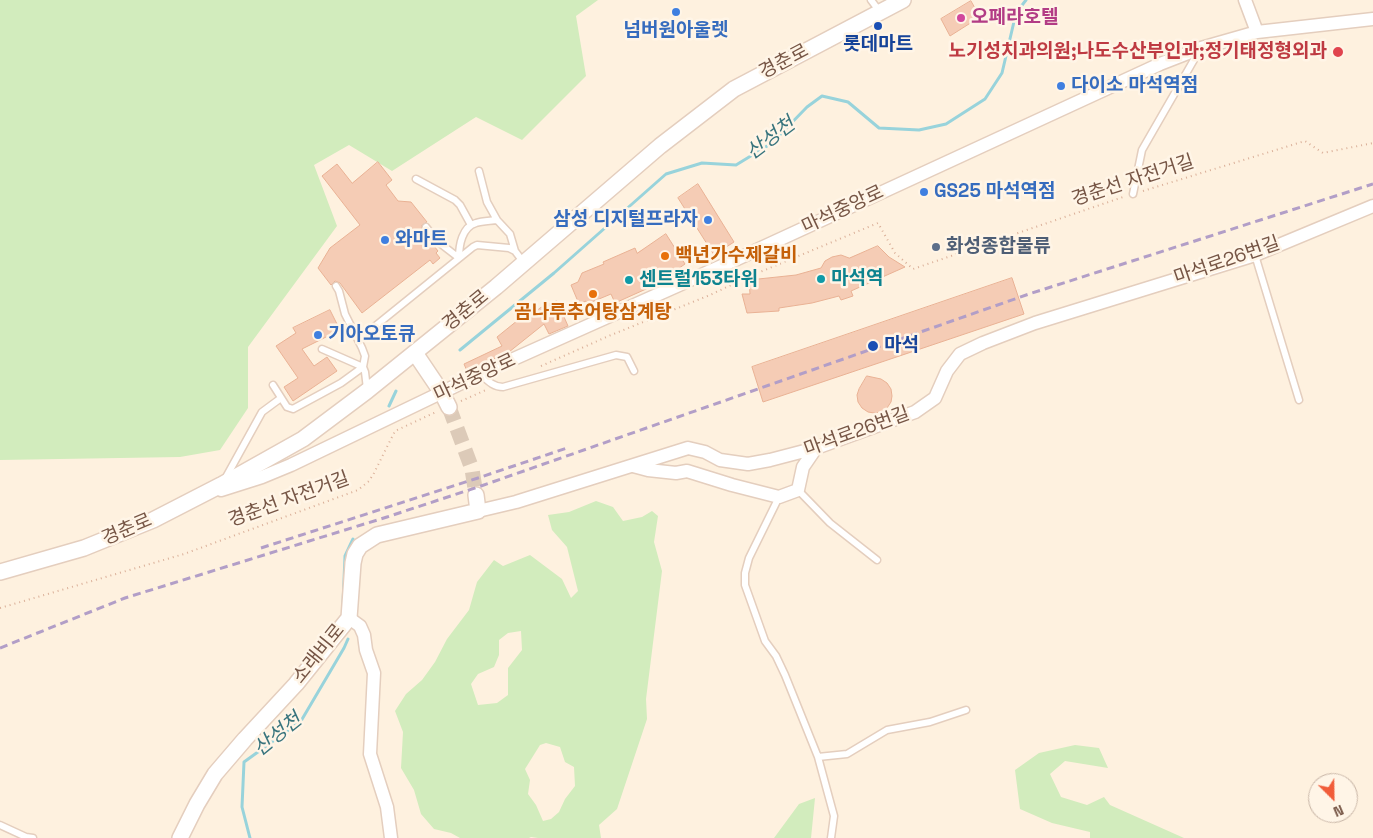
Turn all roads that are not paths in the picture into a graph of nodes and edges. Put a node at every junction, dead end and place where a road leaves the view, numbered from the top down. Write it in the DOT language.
graph roads {
  1 [pos="903,0"];
  2 [pos="1245,0"];
  3 [pos="875,6"];
  4 [pos="1373,19"];
  5 [pos="1257,32"];
  6 [pos="1201,48"];
  7 [pos="479,171"];
  8 [pos="416,179"];
  9 [pos="1133,194"];
  10 [pos="1373,206"];
  11 [pos="497,220"];
  12 [pos="471,225"];
  13 [pos="426,228"];
  14 [pos="1255,255"];
  15 [pos="520,257"];
  16 [pos="459,258"];
  17 [pos="336,286"];
  18 [pos="358,340"];
  19 [pos="322,349"];
  20 [pos="415,353"];
  21 [pos="364,369"];
  22 [pos="634,371"];
  23 [pos="480,374"];
  24 [pos="273,385"];
  25 [pos="367,391"];
  26 [pos="442,393"];
  27 [pos="281,398"];
  28 [pos="1299,400"];
  29 [pos="449,407"];
  30 [pos="303,439"];
  31 [pos="328,448"];
  32 [pos="816,448"];
  33 [pos="633,466"];
  34 [pos="221,485"];
  35 [pos="798,490"];
  36 [pos="476,495"];
  37 [pos="200,497"];
  38 [pos="779,497"];
  39 [pos="478,512"];
  40 [pos="877,560"];
  41 [pos="0,572"];
  42 [pos="349,618"];
  43 [pos="966,710"];
  44 [pos="818,757"];
  45 [pos="0,825"];
  46 [pos="34,838"];
  47 [pos="180,838"];
  48 [pos="391,838"];
  49 [pos="831,838"];
  1 -- 3 [label="street, 경춘로"];
  2 -- 5 [label="street"];
  3 -- 15 [label="street, 경춘로"];
  4 -- 5 [label="street, 마석중앙로"];
  5 -- 6 [label="street, 마석중앙로"];
  6 -- 9 [label="lane"];
  6 -- 23 [label="street, 마석중앙로"];
  7 -- 11 [label="lane"];
  8 -- 12 [label="lane"];
  10 -- 14 [label="street, 마석로26번길"];
  11 -- 12 [label="lane"];
  11 -- 15 [label="lane"];
  12 -- 16 [label="lane"];
  13 -- 16 [label="lane"];
  14 -- 28 [label="lane"];
  14 -- 32 [label="street, 마석로26번길"];
  15 -- 16 [label="lane"];
  15 -- 20 [label="street, 경춘로"];
  16 -- 18 [label="lane"];
  17 -- 18 [label="lane"];
  18 -- 21 [label="lane"];
  19 -- 21 [label="lane"];
  20 -- 25 [label="street, 경춘로"];
  20 -- 26 [label="street"];
  21 -- 25 [label="lane"];
  21 -- 27 [label="lane"];
  22 -- 23 [label="lane"];
  23 -- 26 [label="street, 마석중앙로"];
  24 -- 27 [label="lane"];
  25 -- 30 [label="street, 경춘로"];
  26 -- 29 [label="street"];
  26 -- 31 [label="street, 마석중앙로"];
  27 -- 34 [label="lane"];
  30 -- 31 [label="street"];
  30 -- 34 [label="street, 경춘로"];
  31 -- 37 [label="street, 마석중앙로"];
  32 -- 33 [label="street, 마석로26번길"];
  32 -- 35 [label="street"];
  33 -- 38 [label="street"];
  33 -- 39 [label="street, 마석로26번길"];
  34 -- 37 [label="street, 경춘로"];
  35 -- 38 [label="street"];
  35 -- 40 [label="lane"];
  36 -- 39 [label="street"];
  37 -- 41 [label="street, 경춘로"];
  38 -- 44 [label="lane"];
  39 -- 42 [label="street, 소래비로"];
  42 -- 47 [label="street, 소래비로"];
  42 -- 48 [label="street"];
  43 -- 44 [label="lane"];
  44 -- 49 [label="lane"];
  45 -- 46 [label="lane"];
}
